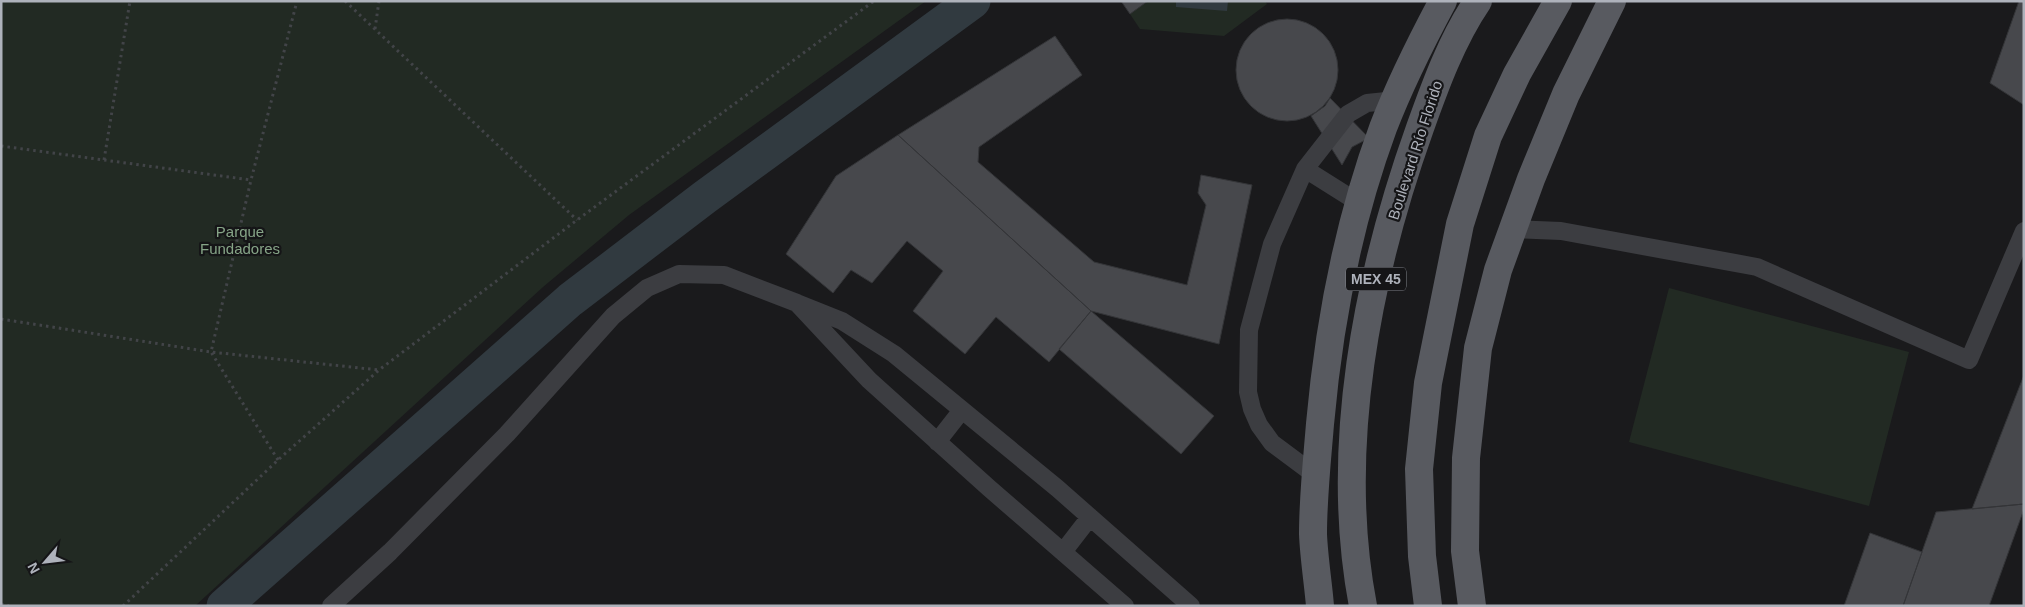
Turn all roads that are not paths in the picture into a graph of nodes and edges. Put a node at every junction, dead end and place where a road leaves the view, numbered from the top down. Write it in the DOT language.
graph roads {
  1 [pos="1443,1"];
  2 [pos="1478,1"];
  3 [pos="1558,1"];
  4 [pos="1612,1"];
  5 [pos="1396,100"];
  6 [pos="1305,168"];
  7 [pos="1359,203"];
  8 [pos="1512,229"];
  9 [pos="2024,231"];
  10 [pos="797,303"];
  11 [pos="962,410"];
  12 [pos="936,442"];
  13 [pos="1315,475"];
  14 [pos="1090,517"];
  15 [pos="1063,552"];
  16 [pos="331,606"];
  17 [pos="1125,606"];
  18 [pos="1191,606"];
  19 [pos="1320,606"];
  20 [pos="1363,606"];
  21 [pos="1428,606"];
  22 [pos="1472,606"];
  1 -- 5 [label="main road"];
  2 -- 20 [label="main road, Boulevard Río Florido / MEX 45"];
  3 -- 21 [label="main road"];
  4 -- 8 [label="main road"];
  5 -- 6 [label="lane"];
  5 -- 7 [label="main road"];
  6 -- 7 [label="lane"];
  6 -- 13 [label="lane"];
  7 -- 13 [label="main road"];
  8 -- 9 [label="lane"];
  8 -- 22 [label="main road"];
  10 -- 11 [label="lane"];
  10 -- 12 [label="lane"];
  10 -- 16 [label="lane"];
  11 -- 12 [label="lane"];
  11 -- 14 [label="lane"];
  12 -- 15 [label="lane"];
  13 -- 19 [label="main road"];
  14 -- 15 [label="lane"];
  14 -- 18 [label="lane"];
  15 -- 17 [label="lane"];
}
